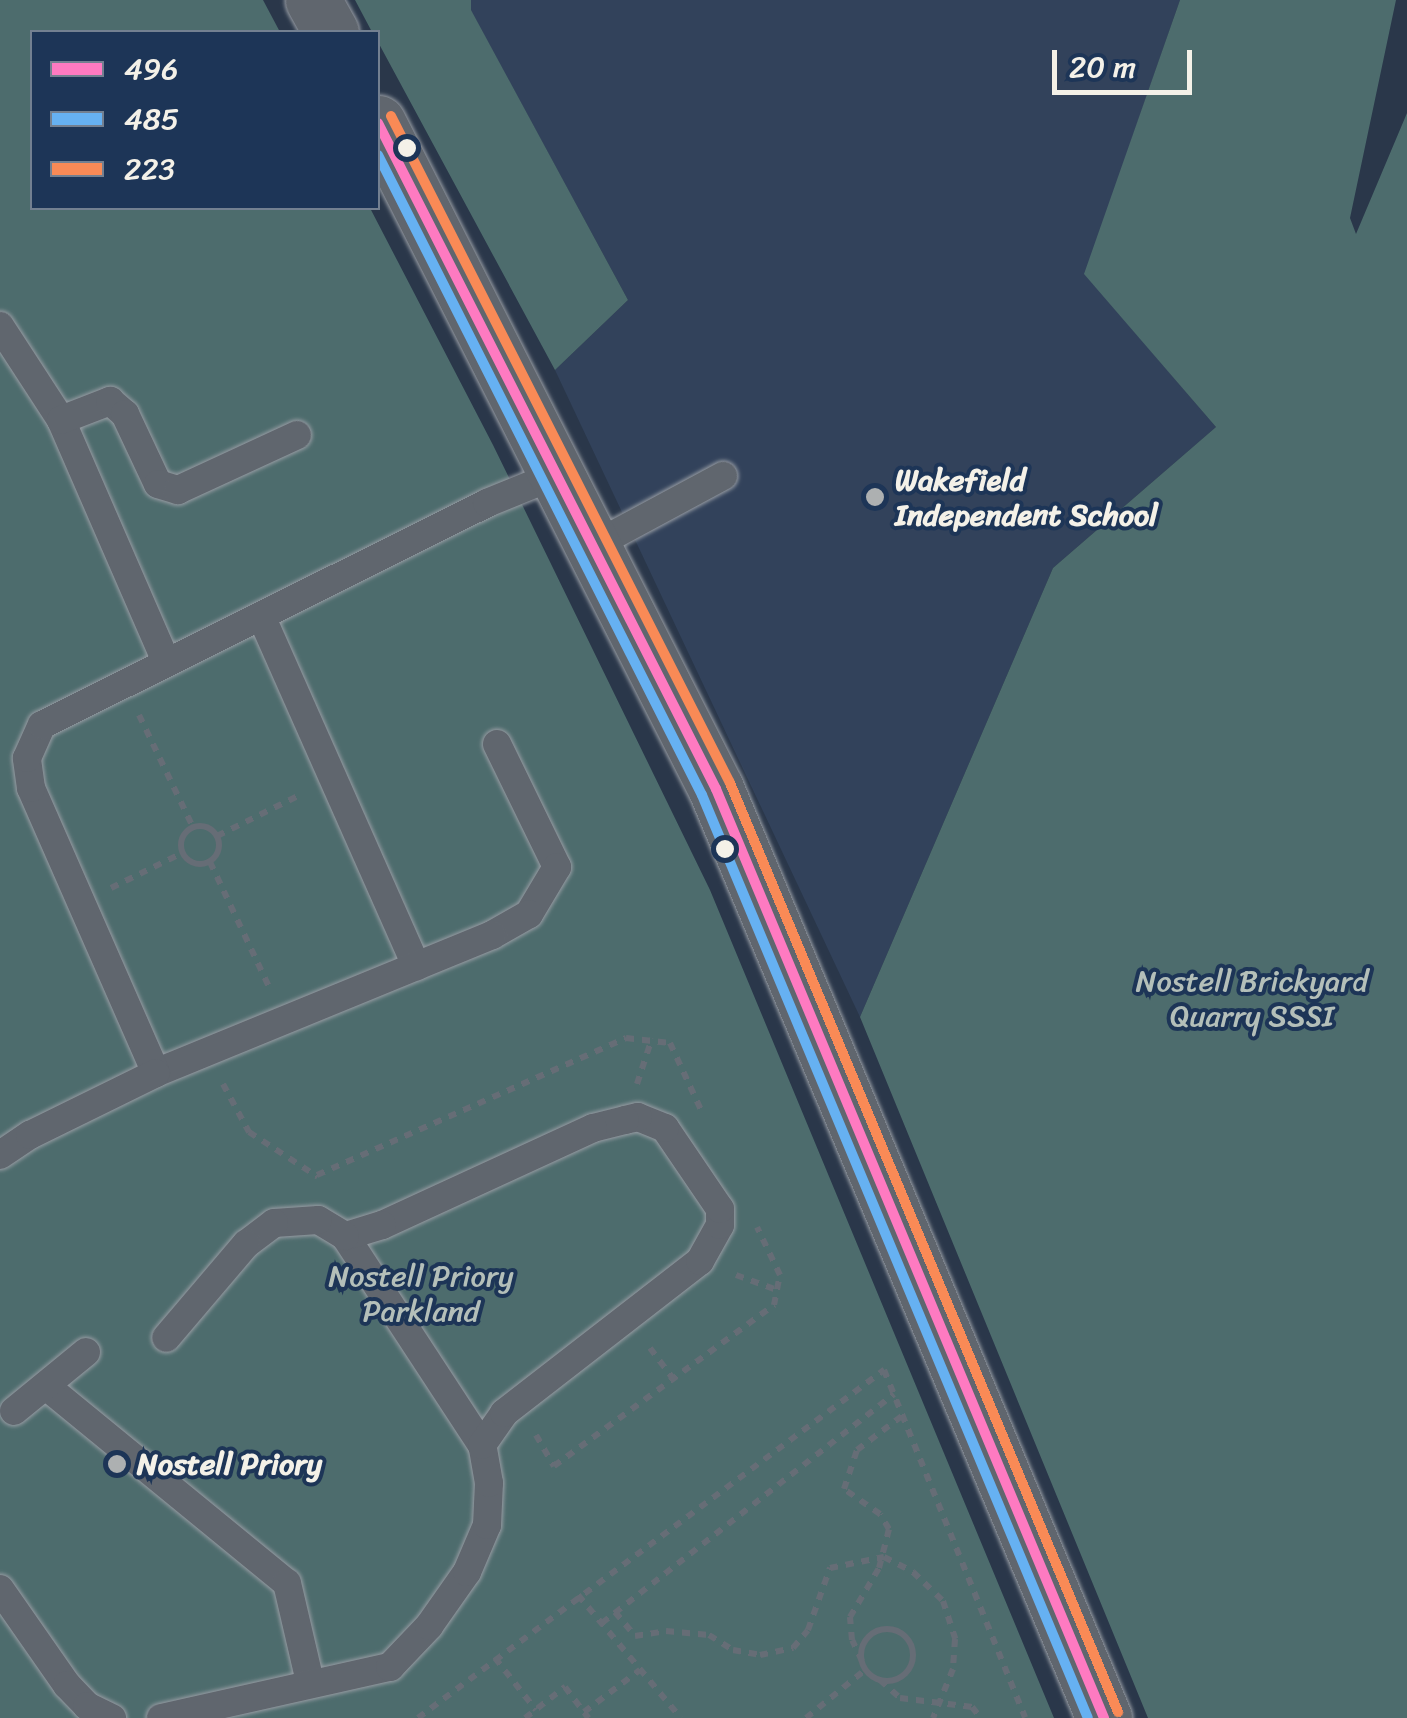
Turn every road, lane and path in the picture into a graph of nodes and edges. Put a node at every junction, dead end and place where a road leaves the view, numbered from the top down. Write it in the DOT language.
graph roads {
  1 [pos="314,0"];
  2 [pos="330,30"];
  3 [pos="380,127"];
  4 [pos="0,326"];
  5 [pos="60,420"];
  6 [pos="297,435"];
  7 [pos="554,476"];
  8 [pos="723,476"];
  9 [pos="590,547"];
  10 [pos="262,618"];
  11 [pos="166,661"];
  12 [pos="124,683"];
  13 [pos="497,744"];
  14 [pos="333,779"];
  15 [pos="193,827"];
  16 [pos="218,836"];
  17 [pos="182,853"];
  18 [pos="210,862"];
  19 [pos="80,903"];
  20 [pos="416,966"];
  21 [pos="285,1020"];
  22 [pos="205,1052"];
  23 [pos="156,1072"];
  24 [pos="704,1114"];
  25 [pos="0,1154"];
  26 [pos="317,1175"];
  27 [pos="754,1222"];
  28 [pos="352,1234"];
  29 [pos="166,1338"];
  30 [pos="86,1352"];
  31 [pos="46,1386"];
  32 [pos="894,1394"];
  33 [pos="517,1404"];
  34 [pos="14,1411"];
  35 [pos="902,1416"];
  36 [pos="482,1445"];
  37 [pos="884,1557"];
  38 [pos="0,1589"];
  39 [pos="578,1594"];
  40 [pos="616,1612"];
  41 [pos="602,1622"];
  42 [pos="495,1658"];
  43 [pos="864,1665"];
  44 [pos="640,1670"];
  45 [pos="878,1679"];
  46 [pos="310,1682"];
  47 [pos="940,1702"];
  48 [pos="536,1710"];
  49 [pos="586,1715"];
  50 [pos="112,1718"];
  51 [pos="161,1718"];
  52 [pos="418,1718"];
  53 [pos="525,1718"];
  54 [pos="681,1718"];
  55 [pos="806,1718"];
  56 [pos="934,1718"];
  57 [pos="981,1718"];
  58 [pos="1025,1718"];
  59 [pos="1104,1718"];
  1 -- 2 [label="highway"];
  3 -- 7 [label="highway"];
  4 -- 5 [label="lane"];
  5 -- 6 [label="lane"];
  5 -- 11 [label="lane"];
  7 -- 9 [label="highway"];
  7 -- 10 [label="lane"];
  8 -- 9 [label="lane"];
  9 -- 59 [label="highway"];
  10 -- 11 [label="lane"];
  10 -- 14 [label="lane"];
  11 -- 12 [label="lane"];
  12 -- 15 [label="path"];
  12 -- 19 [label="lane"];
  13 -- 20 [label="lane"];
  14 -- 16 [label="path"];
  14 -- 20 [label="lane"];
  15 -- 16 [label="path"];
  15 -- 17 [label="path"];
  16 -- 18 [label="path"];
  17 -- 18 [label="path"];
  17 -- 19 [label="path"];
  18 -- 21 [label="path"];
  19 -- 23 [label="lane"];
  20 -- 21 [label="lane"];
  21 -- 22 [label="lane"];
  22 -- 23 [label="lane"];
  22 -- 26 [label="path"];
  23 -- 25 [label="lane"];
  24 -- 26 [label="path"];
  26 -- 28 [label="path"];
  27 -- 33 [label="path"];
  28 -- 29 [label="lane"];
  28 -- 33 [label="lane"];
  28 -- 36 [label="lane"];
  30 -- 31 [label="lane"];
  31 -- 34 [label="lane"];
  31 -- 46 [label="lane"];
  32 -- 35 [label="path"];
  32 -- 39 [label="path"];
  32 -- 40 [label="path"];
  33 -- 36 [label="lane"];
  35 -- 37 [label="path"];
  35 -- 58 [label="path"];
  36 -- 46 [label="lane"];
  37 -- 40 [label="path"];
  37 -- 43 [label="path"];
  37 -- 47 [label="path"];
  38 -- 50 [label="lane"];
  39 -- 41 [label="path"];
  39 -- 42 [label="path"];
  40 -- 41 [label="path"];
  41 -- 44 [label="path"];
  42 -- 48 [label="path"];
  42 -- 52 [label="path"];
  43 -- 45 [label="path"];
  43 -- 45 [label="path"];
  43 -- 55 [label="path"];
  44 -- 49 [label="path"];
  44 -- 54 [label="path"];
  45 -- 47 [label="path"];
  46 -- 51 [label="lane"];
  47 -- 56 [label="path"];
  47 -- 57 [label="path"];
  48 -- 49 [label="path"];
  48 -- 53 [label="path"];
}
